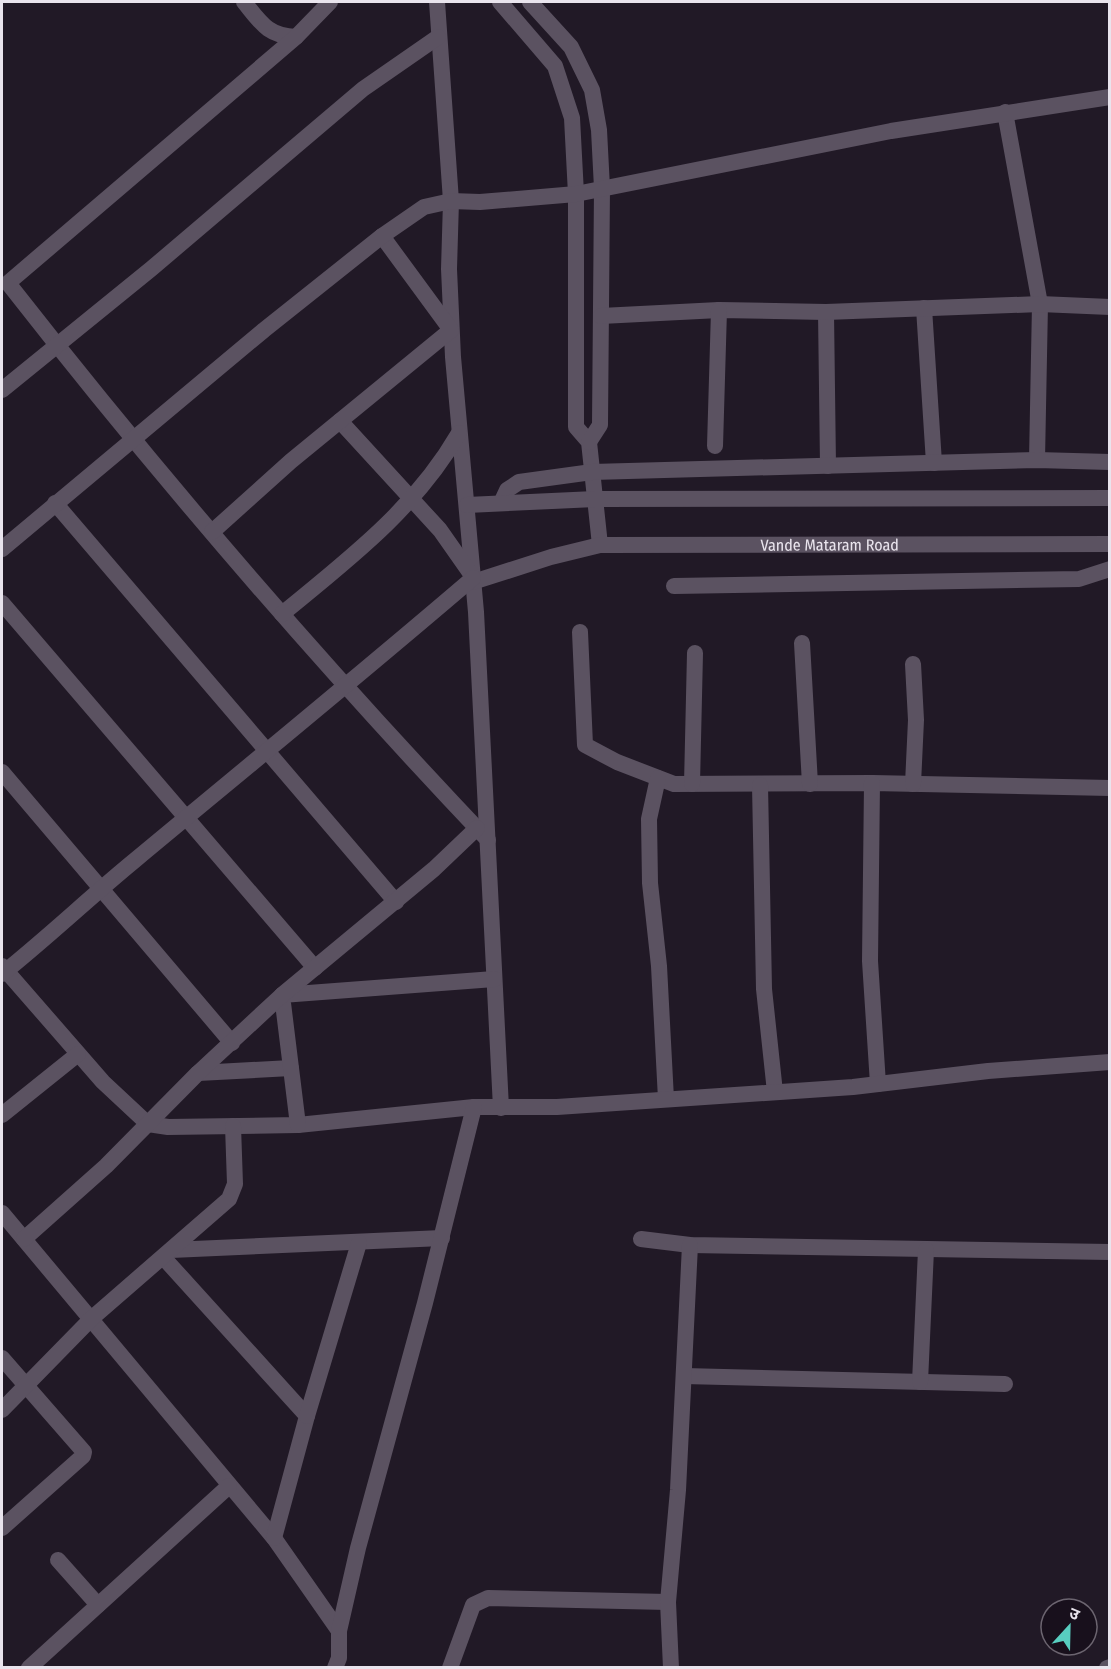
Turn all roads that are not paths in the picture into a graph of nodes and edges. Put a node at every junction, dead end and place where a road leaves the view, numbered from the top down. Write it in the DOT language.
graph roads {
  1 [pos="244,2"];
  2 [pos="330,2"];
  3 [pos="437,2"];
  4 [pos="500,2"];
  5 [pos="530,2"];
  6 [pos="297,37"];
  7 [pos="438,37"];
  8 [pos="1110,97"];
  9 [pos="1005,112"];
  10 [pos="602,188"];
  11 [pos="576,194"];
  12 [pos="451,201"];
  13 [pos="382,236"];
  14 [pos="1040,304"];
  15 [pos="1110,307"];
  16 [pos="924,308"];
  17 [pos="719,310"];
  18 [pos="826,312"];
  19 [pos="601,316"];
  20 [pos="451,330"];
  21 [pos="56,345"];
  22 [pos="2,390"];
  23 [pos="340,421"];
  24 [pos="459,433"];
  25 [pos="133,438"];
  26 [pos="589,442"];
  27 [pos="715,446"];
  28 [pos="1037,460"];
  29 [pos="1110,462"];
  30 [pos="934,463"];
  31 [pos="828,466"];
  32 [pos="592,472"];
  33 [pos="1110,498"];
  34 [pos="595,499"];
  35 [pos="413,500"];
  36 [pos="55,503"];
  37 [pos="501,503"];
  38 [pos="467,505"];
  39 [pos="212,532"];
  40 [pos="1110,544"];
  41 [pos="600,545"];
  42 [pos="2,549"];
  43 [pos="1110,569"];
  44 [pos="473,580"];
  45 [pos="674,586"];
  46 [pos="2,603"];
  47 [pos="282,614"];
  48 [pos="580,632"];
  49 [pos="802,643"];
  50 [pos="694,653"];
  51 [pos="913,664"];
  52 [pos="345,683"];
  53 [pos="268,751"];
  54 [pos="2,772"];
  55 [pos="658,778"];
  56 [pos="872,783"];
  57 [pos="692,784"];
  58 [pos="760,784"];
  59 [pos="810,784"];
  60 [pos="913,784"];
  61 [pos="1110,788"];
  62 [pos="187,818"];
  63 [pos="482,834"];
  64 [pos="102,887"];
  65 [pos="396,902"];
  66 [pos="315,968"];
  67 [pos="3,970"];
  68 [pos="494,979"];
  69 [pos="282,995"];
  70 [pos="232,1043"];
  71 [pos="78,1054"];
  72 [pos="1110,1062"];
  73 [pos="291,1068"];
  74 [pos="198,1073"];
  75 [pos="878,1084"];
  76 [pos="775,1092"];
  77 [pos="666,1099"];
  78 [pos="474,1107"];
  79 [pos="501,1108"];
  80 [pos="2,1115"];
  81 [pos="148,1124"];
  82 [pos="298,1125"];
  83 [pos="233,1126"];
  84 [pos="2,1213"];
  85 [pos="442,1238"];
  86 [pos="24,1239"];
  87 [pos="641,1239"];
  88 [pos="359,1243"];
  89 [pos="690,1245"];
  90 [pos="926,1250"];
  91 [pos="1110,1252"];
  92 [pos="167,1254"];
  93 [pos="91,1319"];
  94 [pos="2,1358"];
  95 [pos="684,1376"];
  96 [pos="920,1382"];
  97 [pos="1005,1384"];
  98 [pos="27,1385"];
  99 [pos="2,1410"];
  100 [pos="307,1416"];
  101 [pos="229,1486"];
  102 [pos="2,1528"];
  103 [pos="274,1538"];
  104 [pos="58,1560"];
  105 [pos="668,1602"];
  106 [pos="98,1605"];
  107 [pos="339,1630"];
  108 [pos="29,1668"];
  109 [pos="335,1668"];
  110 [pos="450,1668"];
  111 [pos="671,1668"];
  1 -- 6 [label="street"];
  2 -- 6 [label="street"];
  3 -- 7 [label="street"];
  4 -- 11 [label="street"];
  5 -- 10 [label="street"];
  6 -- 21 [label="street"];
  7 -- 12 [label="street"];
  7 -- 21 [label="street"];
  8 -- 9 [label="street"];
  9 -- 10 [label="street"];
  9 -- 14 [label="street"];
  10 -- 11 [label="street"];
  10 -- 19 [label="street"];
  11 -- 12 [label="street"];
  11 -- 26 [label="street"];
  12 -- 13 [label="street"];
  12 -- 20 [label="street"];
  13 -- 20 [label="street"];
  13 -- 25 [label="street"];
  14 -- 15 [label="street"];
  14 -- 16 [label="street"];
  14 -- 28 [label="street"];
  16 -- 18 [label="street"];
  16 -- 30 [label="street"];
  17 -- 18 [label="street"];
  17 -- 19 [label="street"];
  17 -- 27 [label="street"];
  18 -- 31 [label="street"];
  19 -- 26 [label="street"];
  20 -- 23 [label="street"];
  20 -- 24 [label="street"];
  21 -- 22 [label="street"];
  21 -- 25 [label="street"];
  23 -- 35 [label="street"];
  23 -- 39 [label="street"];
  24 -- 35 [label="street"];
  24 -- 38 [label="street"];
  25 -- 36 [label="street"];
  25 -- 39 [label="street"];
  26 -- 32 [label="street"];
  28 -- 29 [label="street"];
  28 -- 30 [label="street"];
  30 -- 31 [label="street"];
  31 -- 32 [label="street"];
  32 -- 34 [label="street"];
  32 -- 37 [label="street"];
  33 -- 34 [label="street"];
  34 -- 37 [label="street"];
  34 -- 41 [label="street"];
  35 -- 44 [label="street"];
  35 -- 47 [label="street"];
  36 -- 42 [label="street"];
  36 -- 53 [label="street"];
  37 -- 38 [label="street"];
  38 -- 44 [label="street"];
  39 -- 47 [label="street"];
  40 -- 41 [label="street, Vande Mataram Road"];
  41 -- 44 [label="street, Vande Mataram Road"];
  43 -- 45 [label="street"];
  44 -- 52 [label="street"];
  44 -- 63 [label="street"];
  46 -- 62 [label="street"];
  47 -- 52 [label="street"];
  48 -- 55 [label="street"];
  49 -- 59 [label="street"];
  50 -- 57 [label="street"];
  51 -- 60 [label="street"];
  52 -- 53 [label="street"];
  52 -- 63 [label="street"];
  53 -- 62 [label="street"];
  53 -- 65 [label="street"];
  54 -- 64 [label="street"];
  55 -- 57 [label="street"];
  55 -- 77 [label="street"];
  56 -- 59 [label="street"];
  56 -- 60 [label="street"];
  56 -- 75 [label="street"];
  57 -- 58 [label="street"];
  58 -- 59 [label="street"];
  58 -- 76 [label="street"];
  60 -- 61 [label="street"];
  62 -- 64 [label="street"];
  62 -- 66 [label="street"];
  63 -- 65 [label="street"];
  63 -- 68 [label="street"];
  64 -- 67 [label="street"];
  64 -- 70 [label="street"];
  65 -- 66 [label="street"];
  66 -- 69 [label="street"];
  67 -- 71 [label="street"];
  68 -- 69 [label="street"];
  68 -- 79 [label="street"];
  69 -- 70 [label="street"];
  69 -- 73 [label="street"];
  70 -- 74 [label="street"];
  71 -- 80 [label="street"];
  71 -- 81 [label="street"];
  72 -- 75 [label="street"];
  73 -- 74 [label="street"];
  73 -- 82 [label="street"];
  74 -- 81 [label="street"];
  75 -- 76 [label="street"];
  76 -- 77 [label="street"];
  77 -- 79 [label="street"];
  78 -- 79 [label="street"];
  78 -- 82 [label="street"];
  78 -- 85 [label="street"];
  81 -- 83 [label="street"];
  81 -- 86 [label="street"];
  82 -- 83 [label="street"];
  83 -- 92 [label="street"];
  84 -- 86 [label="street"];
  85 -- 88 [label="street"];
  85 -- 107 [label="street"];
  86 -- 93 [label="street"];
  87 -- 89 [label="street"];
  88 -- 92 [label="street"];
  88 -- 100 [label="street"];
  89 -- 90 [label="street"];
  89 -- 95 [label="street"];
  90 -- 91 [label="street"];
  90 -- 96 [label="street"];
  92 -- 93 [label="street"];
  92 -- 100 [label="street"];
  93 -- 98 [label="street"];
  93 -- 101 [label="street"];
  94 -- 98 [label="street"];
  95 -- 96 [label="street"];
  95 -- 105 [label="street"];
  96 -- 97 [label="street"];
  98 -- 99 [label="street"];
  98 -- 102 [label="street"];
  100 -- 103 [label="street"];
  101 -- 103 [label="street"];
  101 -- 106 [label="street"];
  103 -- 107 [label="street"];
  104 -- 106 [label="street"];
  105 -- 110 [label="street"];
  105 -- 111 [label="street"];
  106 -- 108 [label="street"];
  107 -- 109 [label="street"];
}
